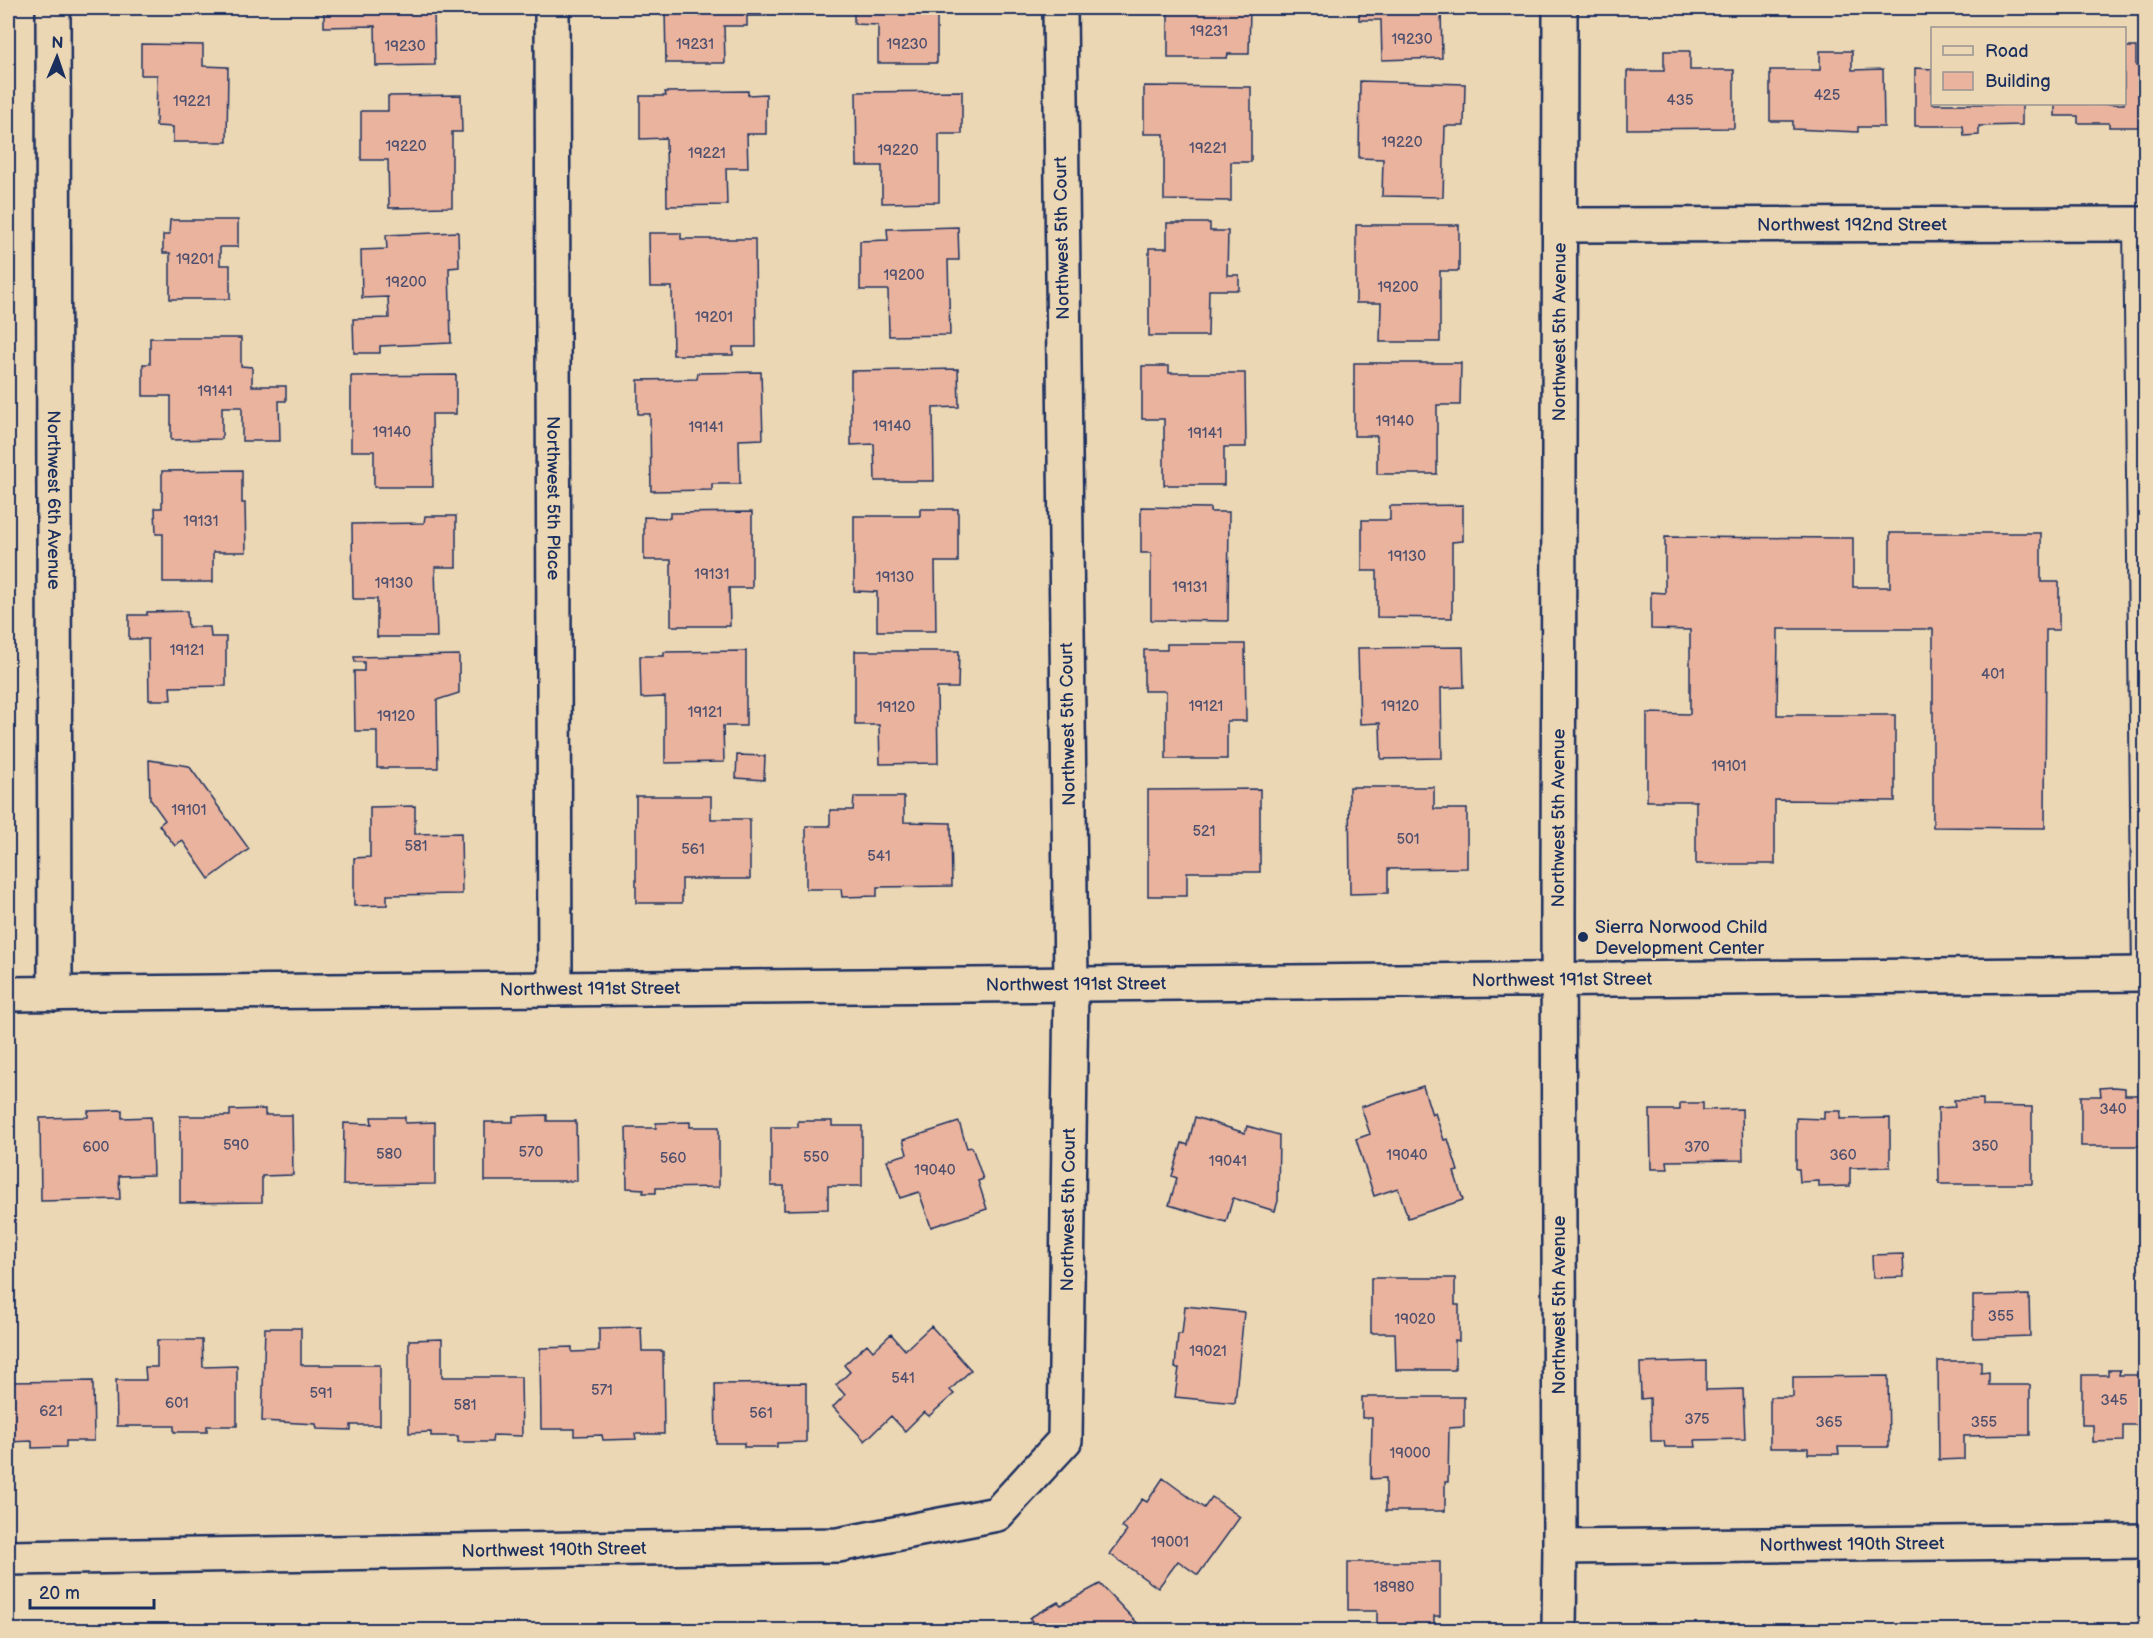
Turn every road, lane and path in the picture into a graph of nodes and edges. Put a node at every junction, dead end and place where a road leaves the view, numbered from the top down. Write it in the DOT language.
graph roads {
  1 [pos="53,8"];
  2 [pos="552,8"];
  3 [pos="1060,8"];
  4 [pos="1560,8"];
  5 [pos="2141,224"];
  6 [pos="1560,225"];
  7 [pos="2141,341"];
  8 [pos="2145,974"];
  9 [pos="1558,980"];
  10 [pos="1071,984"];
  11 [pos="555,989"];
  12 [pos="8,994"];
  13 [pos="55,994"];
  14 [pos="1065,1440"];
  15 [pos="2145,1540"];
  16 [pos="1560,1547"];
  17 [pos="8,1558"];
  18 [pos="1558,1630"];
  1 -- 13 [label="street, Northwest 6th Avenue"];
  2 -- 11 [label="street, Northwest 5th Place"];
  3 -- 10 [label="street, Northwest 5th Court"];
  4 -- 6 [label="street, Northwest 5th Avenue"];
  5 -- 6 [label="street, Northwest 192nd Street"];
  5 -- 7 [label="lane"];
  6 -- 9 [label="street, Northwest 5th Avenue"];
  7 -- 8 [label="lane"];
  8 -- 9 [label="street, Northwest 191st Street"];
  9 -- 10 [label="street, Northwest 191st Street"];
  9 -- 16 [label="street, Northwest 5th Avenue"];
  10 -- 11 [label="street, Northwest 191st Street"];
  10 -- 14 [label="street, Northwest 5th Court"];
  11 -- 13 [label="street, Northwest 191st Street"];
  12 -- 13 [label="street, Northwest 191st Street"];
  14 -- 17 [label="street, Northwest 190th Street"];
  15 -- 16 [label="street, Northwest 190th Street"];
  16 -- 18 [label="street, Northwest 5th Avenue"];
}
